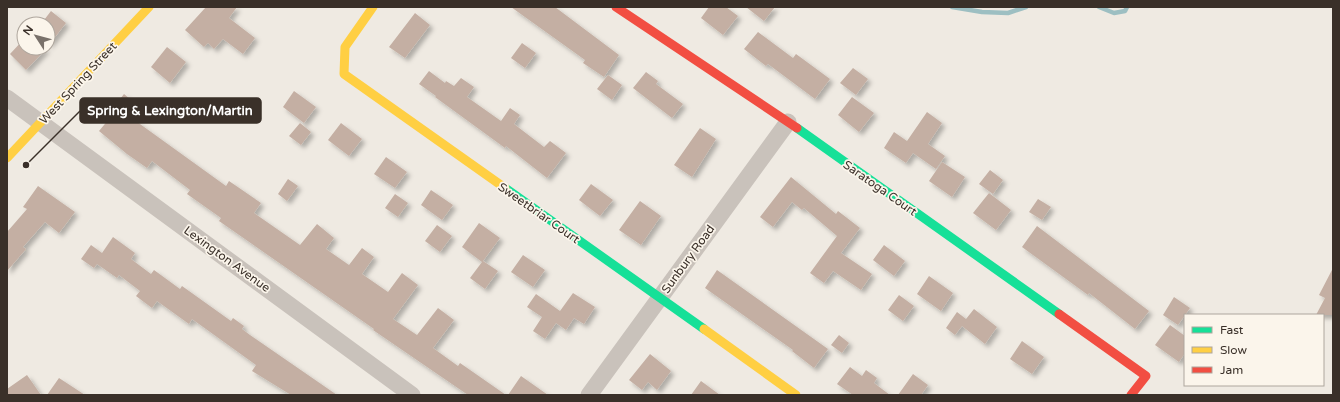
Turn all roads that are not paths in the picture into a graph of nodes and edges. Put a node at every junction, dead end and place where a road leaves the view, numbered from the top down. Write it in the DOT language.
graph roads {
  1 [pos="149,7"];
  2 [pos="373,7"];
  3 [pos="616,7"];
  4 [pos="7,98"];
  5 [pos="41,122"];
  6 [pos="788,122"];
  7 [pos="7,158"];
  8 [pos="660,298"];
  9 [pos="412,395"];
  10 [pos="589,395"];
  11 [pos="796,395"];
  12 [pos="1131,395"];
  1 -- 5 [label="street, West Spring Street"];
  2 -- 8 [label="street, Sweetbriar Court"];
  3 -- 6 [label="street, Saratoga Court"];
  4 -- 5 [label="street, Lexington Avenue"];
  5 -- 7 [label="street, West Spring Street"];
  5 -- 9 [label="street, Lexington Avenue"];
  6 -- 8 [label="street, Sunbury Road"];
  6 -- 12 [label="street, Saratoga Court"];
  8 -- 10 [label="street, Sunbury Road"];
  8 -- 11 [label="street, Sweetbriar Court"];
}
